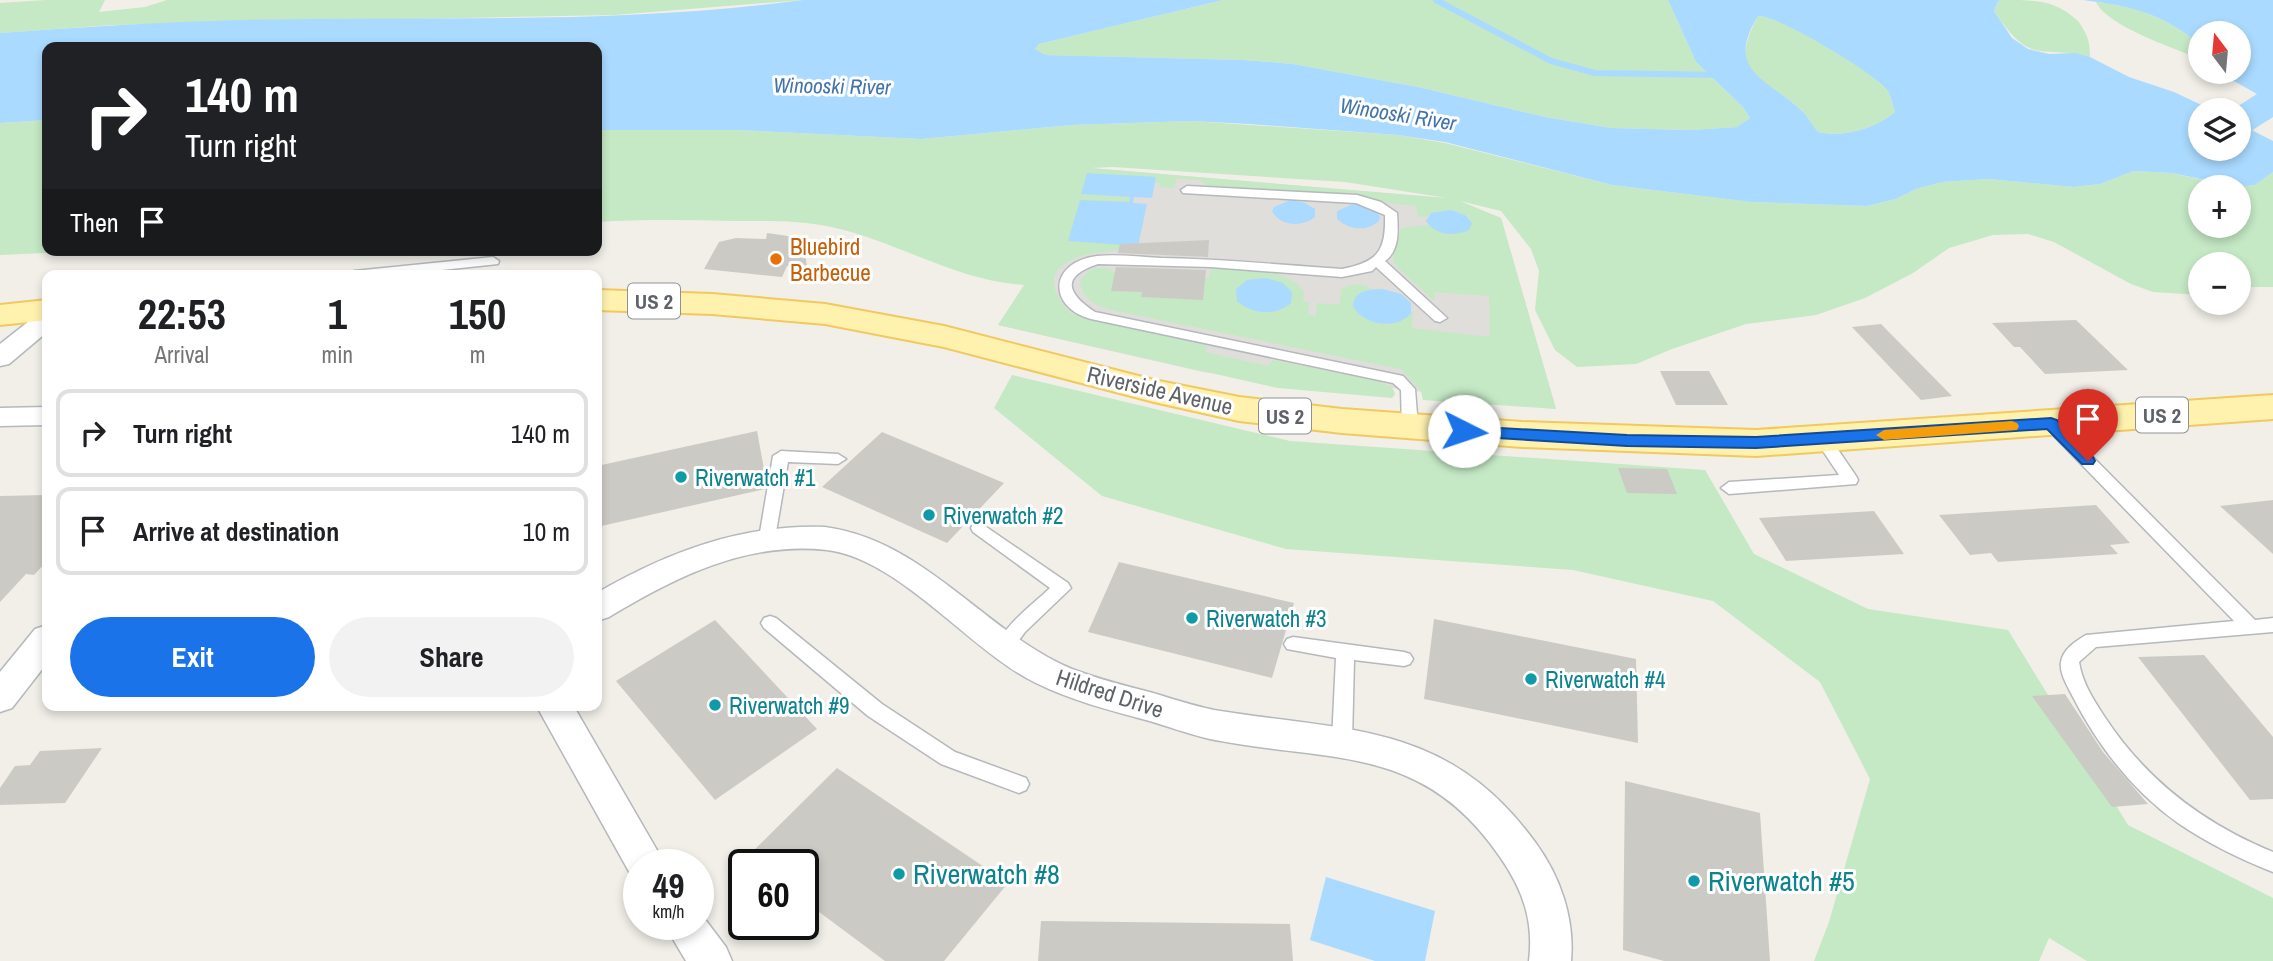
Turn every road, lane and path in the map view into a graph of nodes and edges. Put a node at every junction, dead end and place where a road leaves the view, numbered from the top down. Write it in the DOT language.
graph roads {
  1 [pos="1187,190"];
  2 [pos="492,261"];
  3 [pos="1377,261"];
  4 [pos="403,270"];
  5 [pos="602,300"];
  6 [pos="42,311"];
  7 [pos="0,315"];
  8 [pos="1440,318"];
  9 [pos="42,323"];
  10 [pos="0,358"];
  11 [pos="2273,407"];
  12 [pos="42,416"];
  13 [pos="0,417"];
  14 [pos="2051,424"];
  15 [pos="1410,427"];
  16 [pos="1823,439"];
  17 [pos="838,459"];
  18 [pos="1729,488"];
  19 [pos="979,528"];
  20 [pos="767,538"];
  21 [pos="602,605"];
  22 [pos="770,623"];
  23 [pos="2273,625"];
  24 [pos="2251,627"];
  25 [pos="42,644"];
  26 [pos="1293,644"];
  27 [pos="1005,646"];
  28 [pos="1345,652"];
  29 [pos="1404,659"];
  30 [pos="0,698"];
  31 [pos="557,711"];
  32 [pos="1342,741"];
  33 [pos="1019,784"];
  34 [pos="637,849"];
  35 [pos="2273,862"];
  36 [pos="696,940"];
  37 [pos="711,961"];
  38 [pos="1550,961"];
  1 -- 3 [label="lane"];
  2 -- 4 [label="lane"];
  3 -- 8 [label="lane"];
  3 -- 15 [label="lane"];
  5 -- 15 [label="main road, Riverside Avenue / US 2"];
  6 -- 7 [label="main road"];
  9 -- 10 [label="street"];
  11 -- 14 [label="main road, Riverside Avenue / US 2"];
  12 -- 13 [label="street"];
  14 -- 16 [label="main road, Riverside Avenue / US 2"];
  14 -- 24 [label="lane"];
  15 -- 16 [label="main road, Riverside Avenue / US 2"];
  16 -- 18 [label="lane"];
  17 -- 20 [label="lane"];
  19 -- 27 [label="lane"];
  20 -- 21 [label="street, Hildred Drive"];
  20 -- 27 [label="street, Hildred Drive"];
  22 -- 33 [label="lane"];
  23 -- 24 [label="lane"];
  24 -- 35 [label="lane"];
  25 -- 30 [label="street"];
  26 -- 28 [label="lane"];
  27 -- 32 [label="street, Hildred Drive"];
  28 -- 29 [label="lane"];
  28 -- 32 [label="lane"];
  31 -- 34 [label="street"];
  32 -- 38 [label="street, Hildred Drive"];
  36 -- 37 [label="street"];
}
